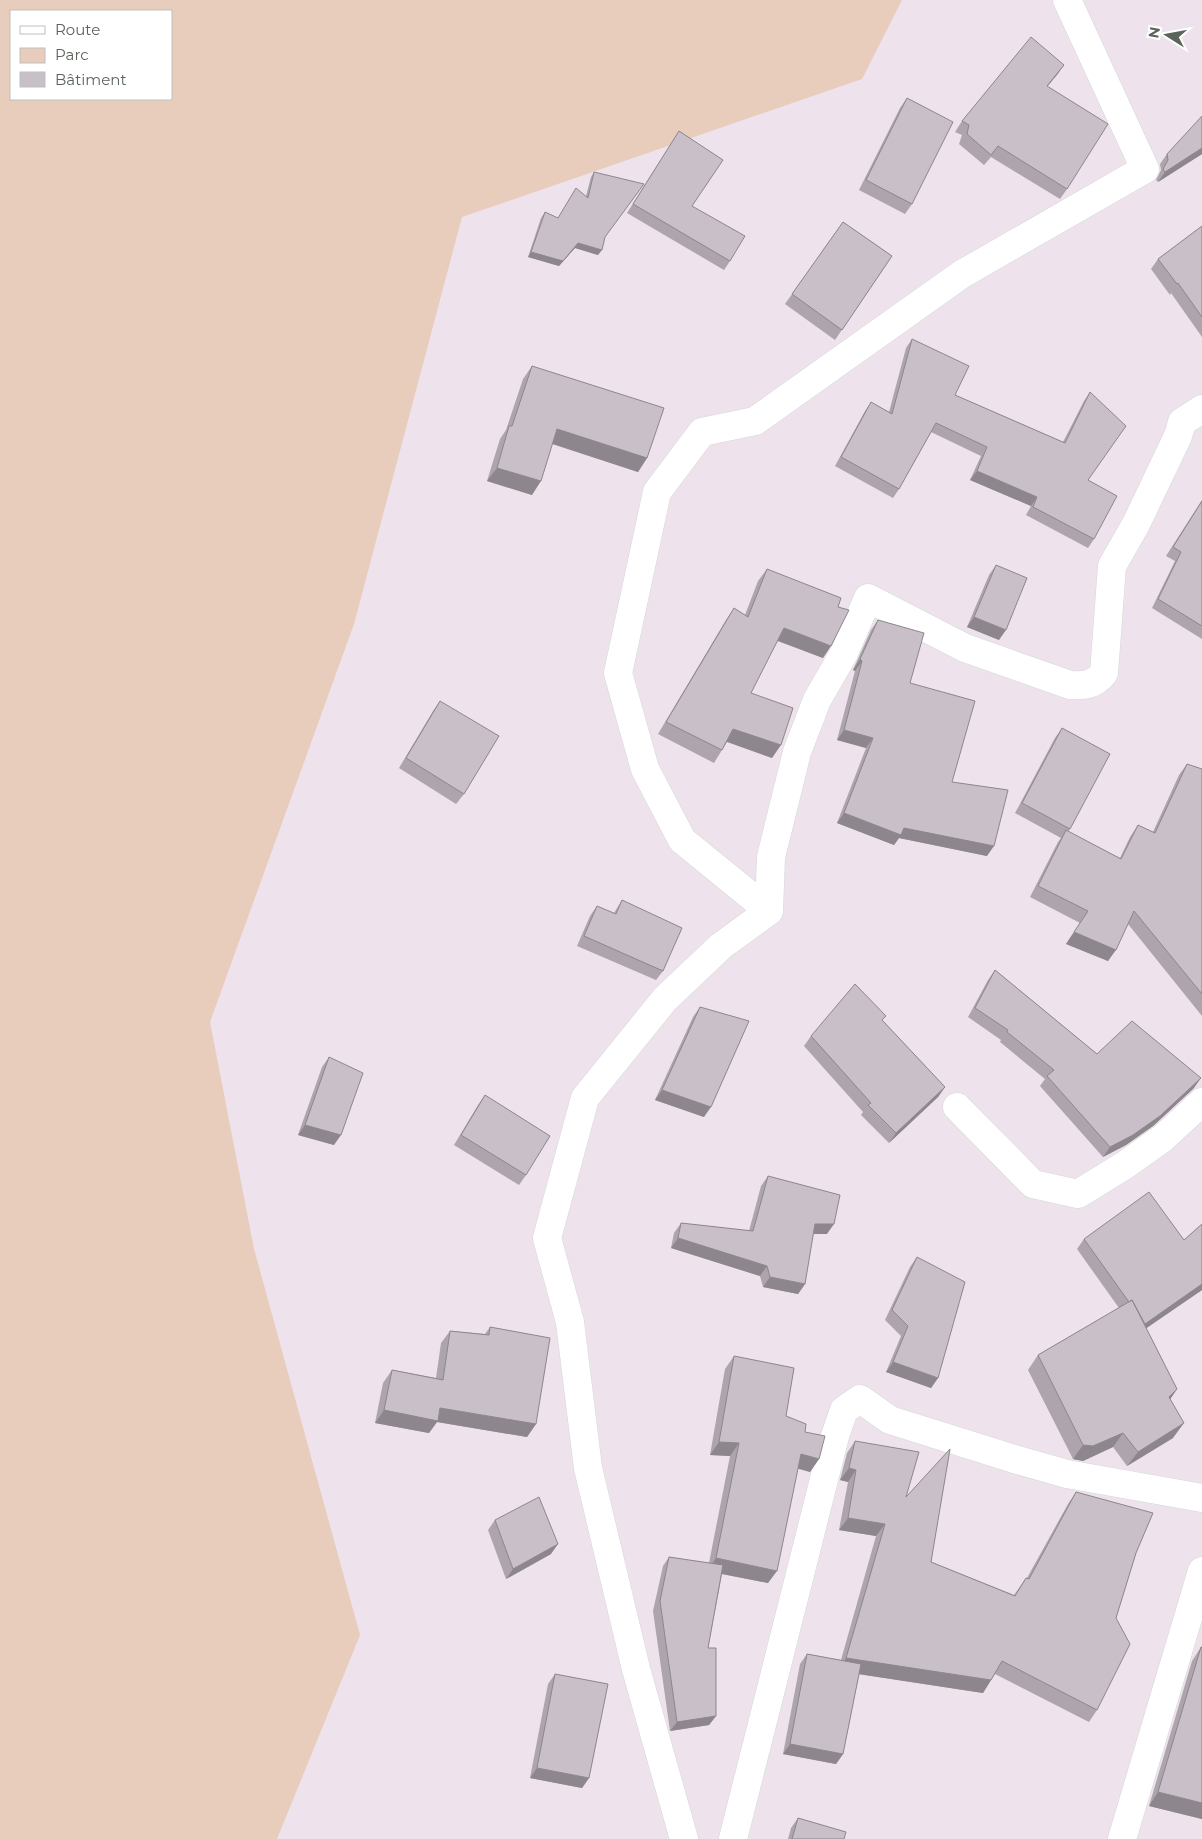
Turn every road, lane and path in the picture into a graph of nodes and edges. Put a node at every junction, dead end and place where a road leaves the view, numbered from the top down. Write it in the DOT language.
graph roads {
  1 [pos="1066,0"];
  2 [pos="1202,408"];
  3 [pos="769,911"];
  4 [pos="1202,1102"];
  5 [pos="957,1107"];
  6 [pos="1202,1498"];
  7 [pos="1202,1571"];
  8 [pos="684,1839"];
  9 [pos="733,1839"];
  10 [pos="1122,1839"];
  1 -- 3 [label="street"];
  2 -- 3 [label="street"];
  3 -- 8 [label="street"];
  4 -- 5 [label="street"];
  6 -- 9 [label="street"];
  7 -- 10 [label="street"];
}
